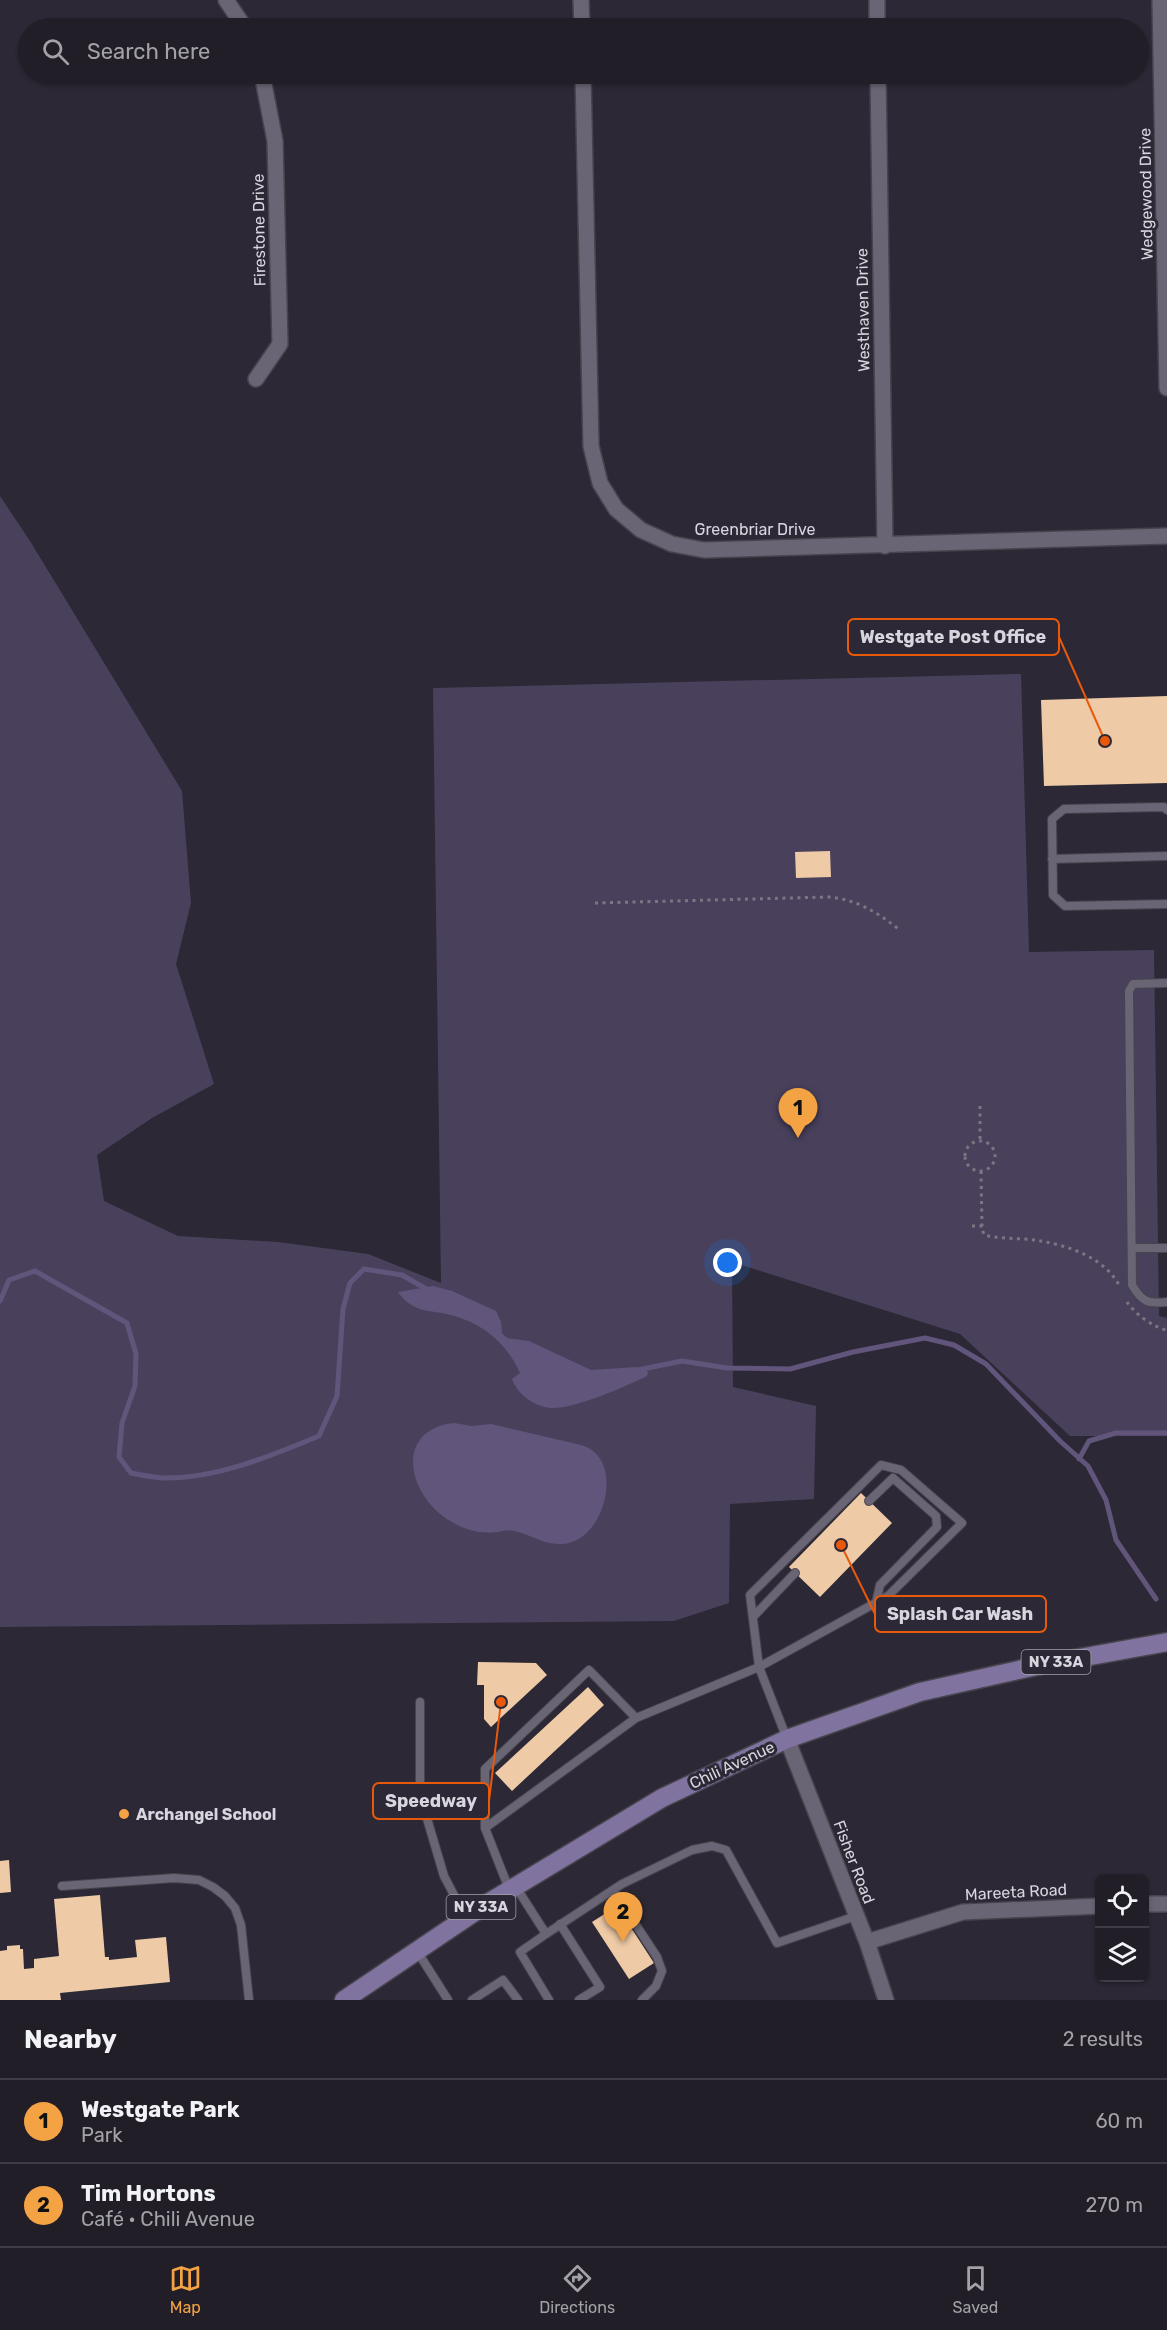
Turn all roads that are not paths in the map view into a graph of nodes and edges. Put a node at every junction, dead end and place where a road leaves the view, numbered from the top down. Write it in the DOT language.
graph roads {
  1 [pos="226,0"];
  2 [pos="581,0"];
  3 [pos="877,0"];
  4 [pos="1160,0"];
  5 [pos="238,18"];
  6 [pos="582,18"];
  7 [pos="877,18"];
  8 [pos="264,84"];
  9 [pos="583,84"];
  10 [pos="878,84"];
  11 [pos="256,378"];
  12 [pos="1167,388"];
  13 [pos="1167,536"];
  14 [pos="885,546"];
  15 [pos="1167,810"];
  16 [pos="1167,856"];
  17 [pos="1052,859"];
  18 [pos="1167,904"];
  19 [pos="1167,983"];
  20 [pos="1132,1248"];
  21 [pos="1167,1248"];
  22 [pos="1167,1302"];
  23 [pos="869,1501"];
  24 [pos="795,1573"];
  25 [pos="876,1603"];
  26 [pos="753,1617"];
  27 [pos="1167,1642"];
  28 [pos="759,1667"];
  29 [pos="420,1702"];
  30 [pos="636,1718"];
  31 [pos="787,1739"];
  32 [pos="485,1828"];
  33 [pos="63,1886"];
  34 [pos="512,1888"];
  35 [pos="614,1890"];
  36 [pos="1149,1904"];
  37 [pos="1167,1904"];
  38 [pos="1095,1906"];
  39 [pos="856,1916"];
  40 [pos="466,1918"];
  41 [pos="560,1924"];
  42 [pos="546,1934"];
  43 [pos="867,1942"];
  44 [pos="417,1951"];
  45 [pos="249,2000"];
  46 [pos="344,2000"];
  47 [pos="448,2000"];
  48 [pos="472,2000"];
  49 [pos="518,2000"];
  50 [pos="549,2000"];
  51 [pos="579,2000"];
  52 [pos="642,2000"];
  53 [pos="885,2000"];
  1 -- 5 [label="street"];
  2 -- 6 [label="street"];
  3 -- 7 [label="street"];
  4 -- 12 [label="street, Wedgewood Drive"];
  8 -- 11 [label="street, Firestone Drive"];
  9 -- 14 [label="street, Greenbriar Drive"];
  10 -- 14 [label="street, Westhaven Drive"];
  13 -- 14 [label="street, Greenbriar Drive"];
  15 -- 17 [label="lane"];
  16 -- 17 [label="lane"];
  17 -- 18 [label="lane"];
  19 -- 20 [label="lane"];
  20 -- 21 [label="lane"];
  20 -- 22 [label="lane"];
  23 -- 25 [label="lane"];
  24 -- 26 [label="lane"];
  25 -- 26 [label="lane"];
  25 -- 28 [label="lane"];
  26 -- 28 [label="lane"];
  27 -- 31 [label="main road, Chili Avenue / NY 33A"];
  28 -- 30 [label="lane"];
  28 -- 31 [label="lane"];
  29 -- 40 [label="lane"];
  30 -- 32 [label="lane"];
  30 -- 32 [label="lane"];
  31 -- 34 [label="main road, Chili Avenue / NY 33A"];
  31 -- 39 [label="street, Fisher Road"];
  32 -- 34 [label="lane"];
  33 -- 45 [label="lane"];
  34 -- 40 [label="main road, Chili Avenue / NY 33A"];
  34 -- 42 [label="lane"];
  35 -- 39 [label="lane"];
  35 -- 41 [label="lane"];
  35 -- 52 [label="lane"];
  36 -- 37 [label="street"];
  38 -- 43 [label="street, Mareeta Road"];
  39 -- 43 [label="street, Fisher Road"];
  40 -- 44 [label="main road, Chili Avenue / NY 33A"];
  41 -- 42 [label="lane"];
  41 -- 51 [label="lane"];
  42 -- 50 [label="lane"];
  43 -- 53 [label="street, Fisher Road"];
  44 -- 46 [label="main road, Chili Avenue / NY 33A"];
  44 -- 47 [label="lane"];
  48 -- 49 [label="lane"];
}
